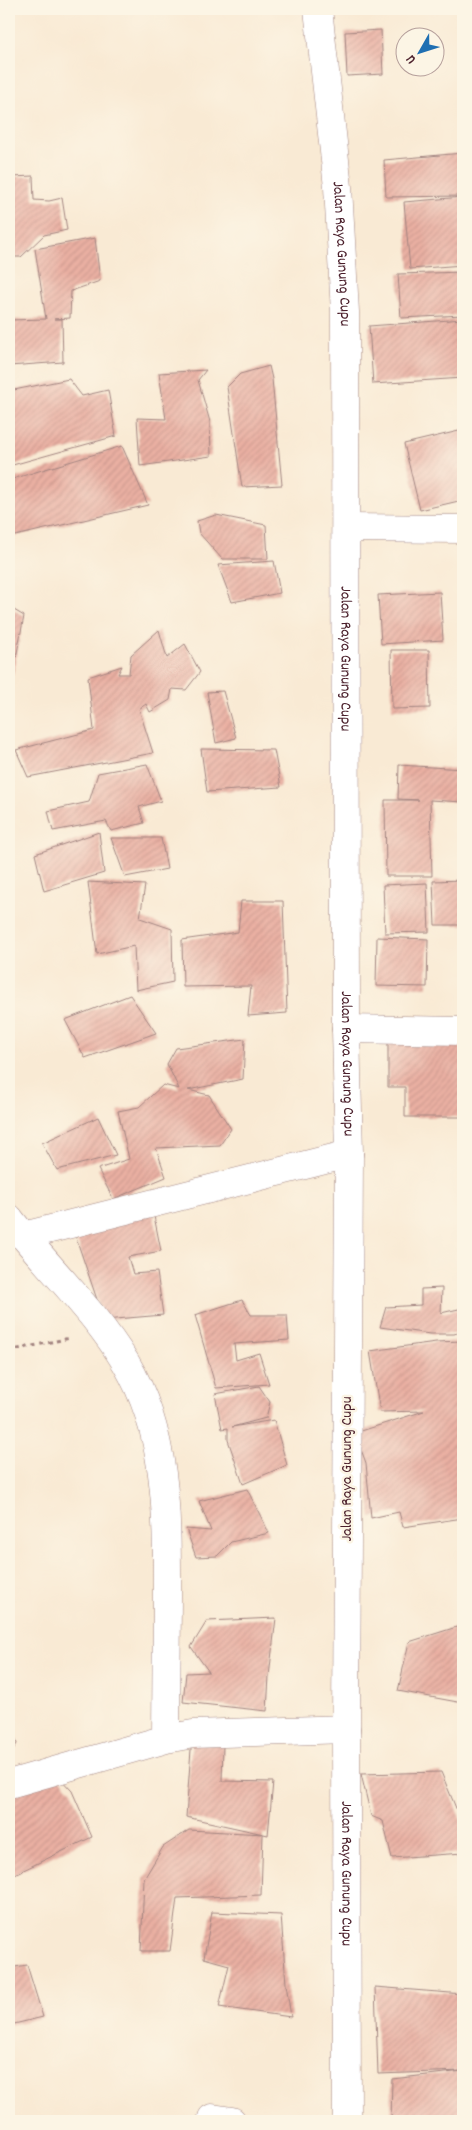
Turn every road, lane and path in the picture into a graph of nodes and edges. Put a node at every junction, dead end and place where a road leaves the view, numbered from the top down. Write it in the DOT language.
graph roads {
  1 [pos="318,9"];
  2 [pos="346,528"];
  3 [pos="463,529"];
  4 [pos="346,1029"];
  5 [pos="463,1031"];
  6 [pos="349,1154"];
  7 [pos="16,1227"];
  8 [pos="105,1331"];
  9 [pos="9,1351"];
  10 [pos="346,1729"];
  11 [pos="166,1740"];
  12 [pos="9,1784"];
  13 [pos="346,2121"];
  1 -- 2 [label="main road, Jalan Raya Gunung Cupu"];
  2 -- 3 [label="main road"];
  2 -- 4 [label="main road, Jalan Raya Gunung Cupu"];
  4 -- 5 [label="main road"];
  4 -- 6 [label="main road, Jalan Raya Gunung Cupu"];
  6 -- 7 [label="main road"];
  6 -- 10 [label="main road, Jalan Raya Gunung Cupu"];
  7 -- 8 [label="main road"];
  8 -- 9 [label="path"];
  8 -- 11 [label="main road"];
  10 -- 11 [label="main road"];
  10 -- 13 [label="main road, Jalan Raya Gunung Cupu"];
  11 -- 12 [label="main road"];
}
